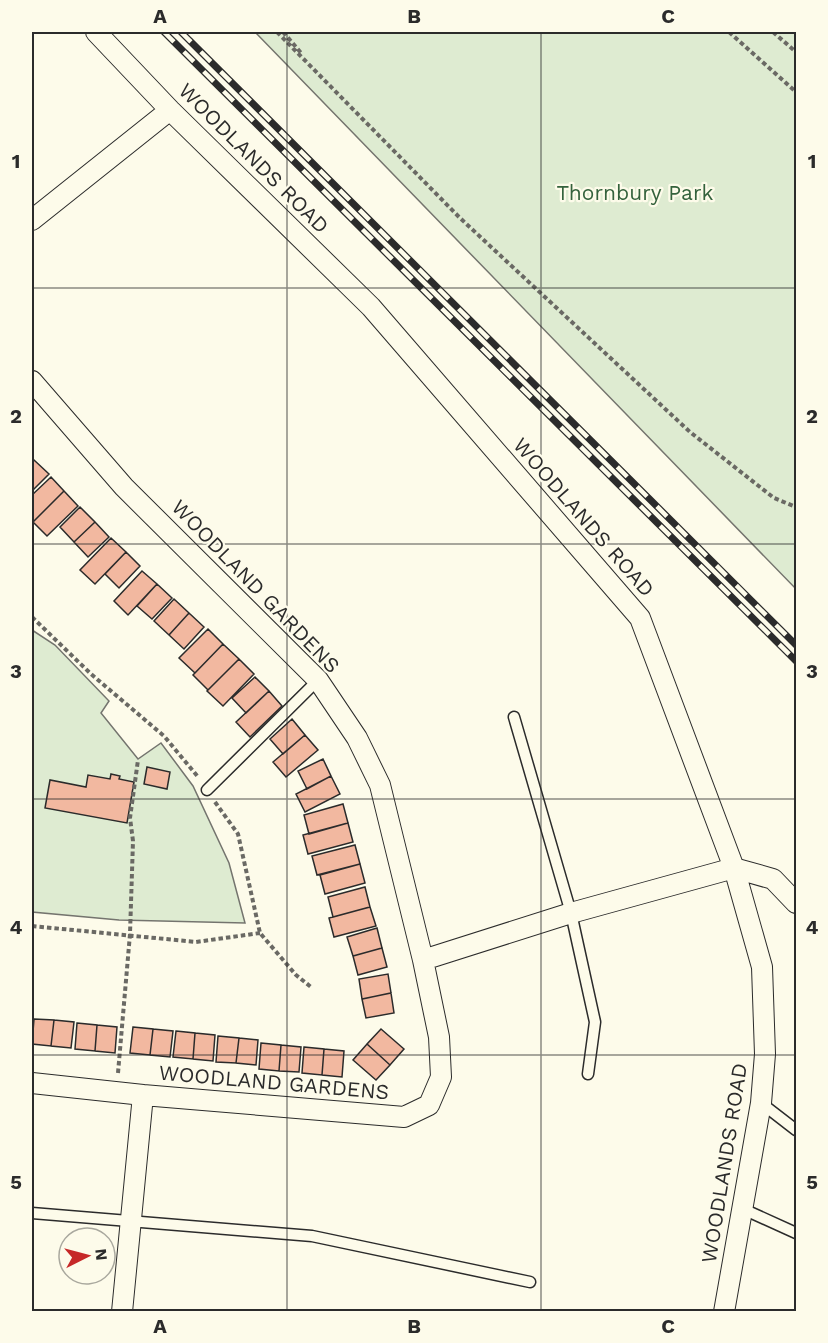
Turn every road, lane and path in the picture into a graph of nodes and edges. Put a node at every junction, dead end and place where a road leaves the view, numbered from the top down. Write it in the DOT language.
graph roads {
  1 [pos="96,32"];
  2 [pos="277,32"];
  3 [pos="283,32"];
  4 [pos="729,32"];
  5 [pos="773,32"];
  6 [pos="796,52"];
  7 [pos="321,77"];
  8 [pos="796,92"];
  9 [pos="170,110"];
  10 [pos="32,220"];
  11 [pos="32,381"];
  12 [pos="796,507"];
  13 [pos="32,617"];
  14 [pos="318,680"];
  15 [pos="514,717"];
  16 [pos="138,760"];
  17 [pos="207,790"];
  18 [pos="734,868"];
  19 [pos="796,903"];
  20 [pos="572,913"];
  21 [pos="32,926"];
  22 [pos="260,933"];
  23 [pos="130,934"];
  24 [pos="423,960"];
  25 [pos="311,987"];
  26 [pos="588,1074"];
  27 [pos="32,1083"];
  28 [pos="116,1092"];
  29 [pos="143,1095"];
  30 [pos="761,1103"];
  31 [pos="796,1130"];
  32 [pos="743,1209"];
  33 [pos="32,1213"];
  34 [pos="129,1223"];
  35 [pos="796,1233"];
  36 [pos="530,1282"];
  37 [pos="122,1311"];
  38 [pos="724,1311"];
  1 -- 9 [label="street, WOODLANDS ROAD"];
  2 -- 7 [label="path"];
  3 -- 7 [label="path"];
  4 -- 8 [label="path"];
  5 -- 6 [label="path"];
  7 -- 12 [label="path"];
  9 -- 10 [label="street"];
  9 -- 18 [label="street, WOODLANDS ROAD"];
  11 -- 14 [label="street, WOODLAND GARDENS"];
  13 -- 17 [label="path"];
  14 -- 17 [label="lane"];
  14 -- 24 [label="street, WOODLAND GARDENS"];
  15 -- 20 [label="lane"];
  16 -- 23 [label="path"];
  17 -- 22 [label="path"];
  18 -- 19 [label="street"];
  18 -- 20 [label="street"];
  18 -- 30 [label="street, WOODLANDS ROAD"];
  20 -- 24 [label="street"];
  20 -- 26 [label="lane"];
  21 -- 23 [label="path"];
  22 -- 23 [label="path"];
  22 -- 25 [label="path"];
  23 -- 28 [label="path"];
  24 -- 29 [label="street, WOODLAND GARDENS"];
  27 -- 28 [label="street, WOODLAND GARDENS"];
  28 -- 29 [label="street, WOODLAND GARDENS"];
  29 -- 34 [label="street, WOODLAND GARDENS"];
  30 -- 31 [label="lane"];
  30 -- 32 [label="street, WOODLANDS ROAD"];
  32 -- 35 [label="lane"];
  32 -- 38 [label="street, WOODLANDS ROAD"];
  33 -- 34 [label="lane"];
  34 -- 36 [label="lane"];
  34 -- 37 [label="street, WOODLAND GARDENS"];
}
